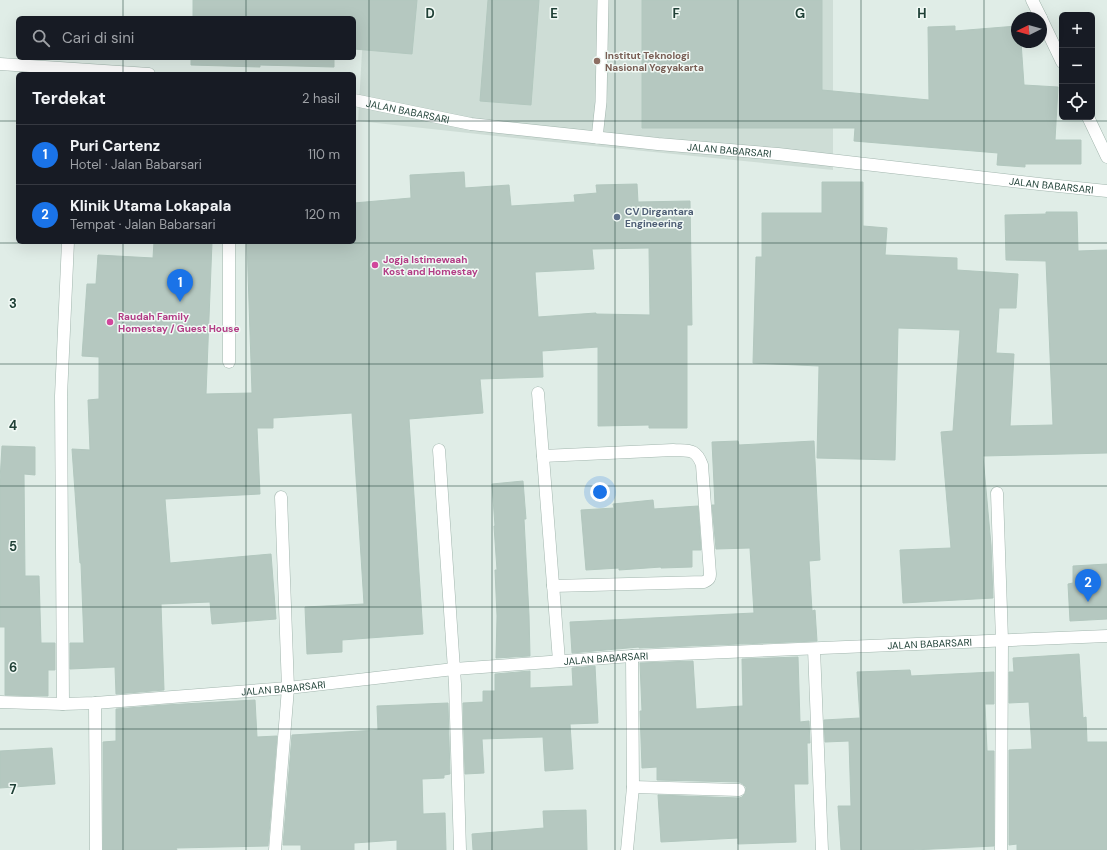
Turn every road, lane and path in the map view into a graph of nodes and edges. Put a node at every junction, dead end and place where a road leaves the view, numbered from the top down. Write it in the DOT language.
graph roads {
  1 [pos="604,0"];
  2 [pos="1032,0"];
  3 [pos="1038,12"];
  4 [pos="1047,31"];
  5 [pos="1059,56"];
  6 [pos="0,64"];
  7 [pos="84,72"];
  8 [pos="356,100"];
  9 [pos="1089,120"];
  10 [pos="597,138"];
  11 [pos="1107,157"];
  12 [pos="1107,190"];
  13 [pos="68,244"];
  14 [pos="229,244"];
  15 [pos="229,362"];
  16 [pos="538,393"];
  17 [pos="439,450"];
  18 [pos="543,456"];
  19 [pos="997,493"];
  20 [pos="281,497"];
  21 [pos="553,586"];
  22 [pos="1107,636"];
  23 [pos="1002,640"];
  24 [pos="814,649"];
  25 [pos="632,656"];
  26 [pos="559,661"];
  27 [pos="454,669"];
  28 [pos="288,688"];
  29 [pos="0,702"];
  30 [pos="95,702"];
  31 [pos="63,704"];
  32 [pos="633,787"];
  33 [pos="739,790"];
  34 [pos="96,850"];
  35 [pos="275,850"];
  36 [pos="460,850"];
  37 [pos="627,850"];
  38 [pos="822,850"];
  39 [pos="1001,850"];
  1 -- 10 [label="lane"];
  2 -- 3 [label="street"];
  4 -- 5 [label="street"];
  6 -- 7 [label="street"];
  8 -- 10 [label="street, JALAN BABARSARI"];
  9 -- 11 [label="street"];
  10 -- 12 [label="street, JALAN BABARSARI"];
  13 -- 31 [label="street"];
  14 -- 15 [label="street"];
  16 -- 18 [label="street"];
  17 -- 27 [label="street"];
  18 -- 21 [label="street"];
  18 -- 21 [label="street"];
  19 -- 23 [label="street"];
  20 -- 28 [label="street"];
  21 -- 26 [label="street"];
  22 -- 23 [label="street, JALAN BABARSARI"];
  23 -- 24 [label="street, JALAN BABARSARI"];
  23 -- 39 [label="street"];
  24 -- 25 [label="street, JALAN BABARSARI"];
  24 -- 38 [label="street"];
  25 -- 26 [label="street, JALAN BABARSARI"];
  25 -- 32 [label="street"];
  26 -- 27 [label="street, JALAN BABARSARI"];
  27 -- 28 [label="street, JALAN BABARSARI"];
  27 -- 36 [label="street"];
  28 -- 30 [label="street, JALAN BABARSARI"];
  28 -- 35 [label="street"];
  29 -- 31 [label="street, JALAN BABARSARI"];
  30 -- 31 [label="street, JALAN BABARSARI"];
  30 -- 34 [label="street"];
  32 -- 33 [label="street"];
  32 -- 37 [label="street"];
}
